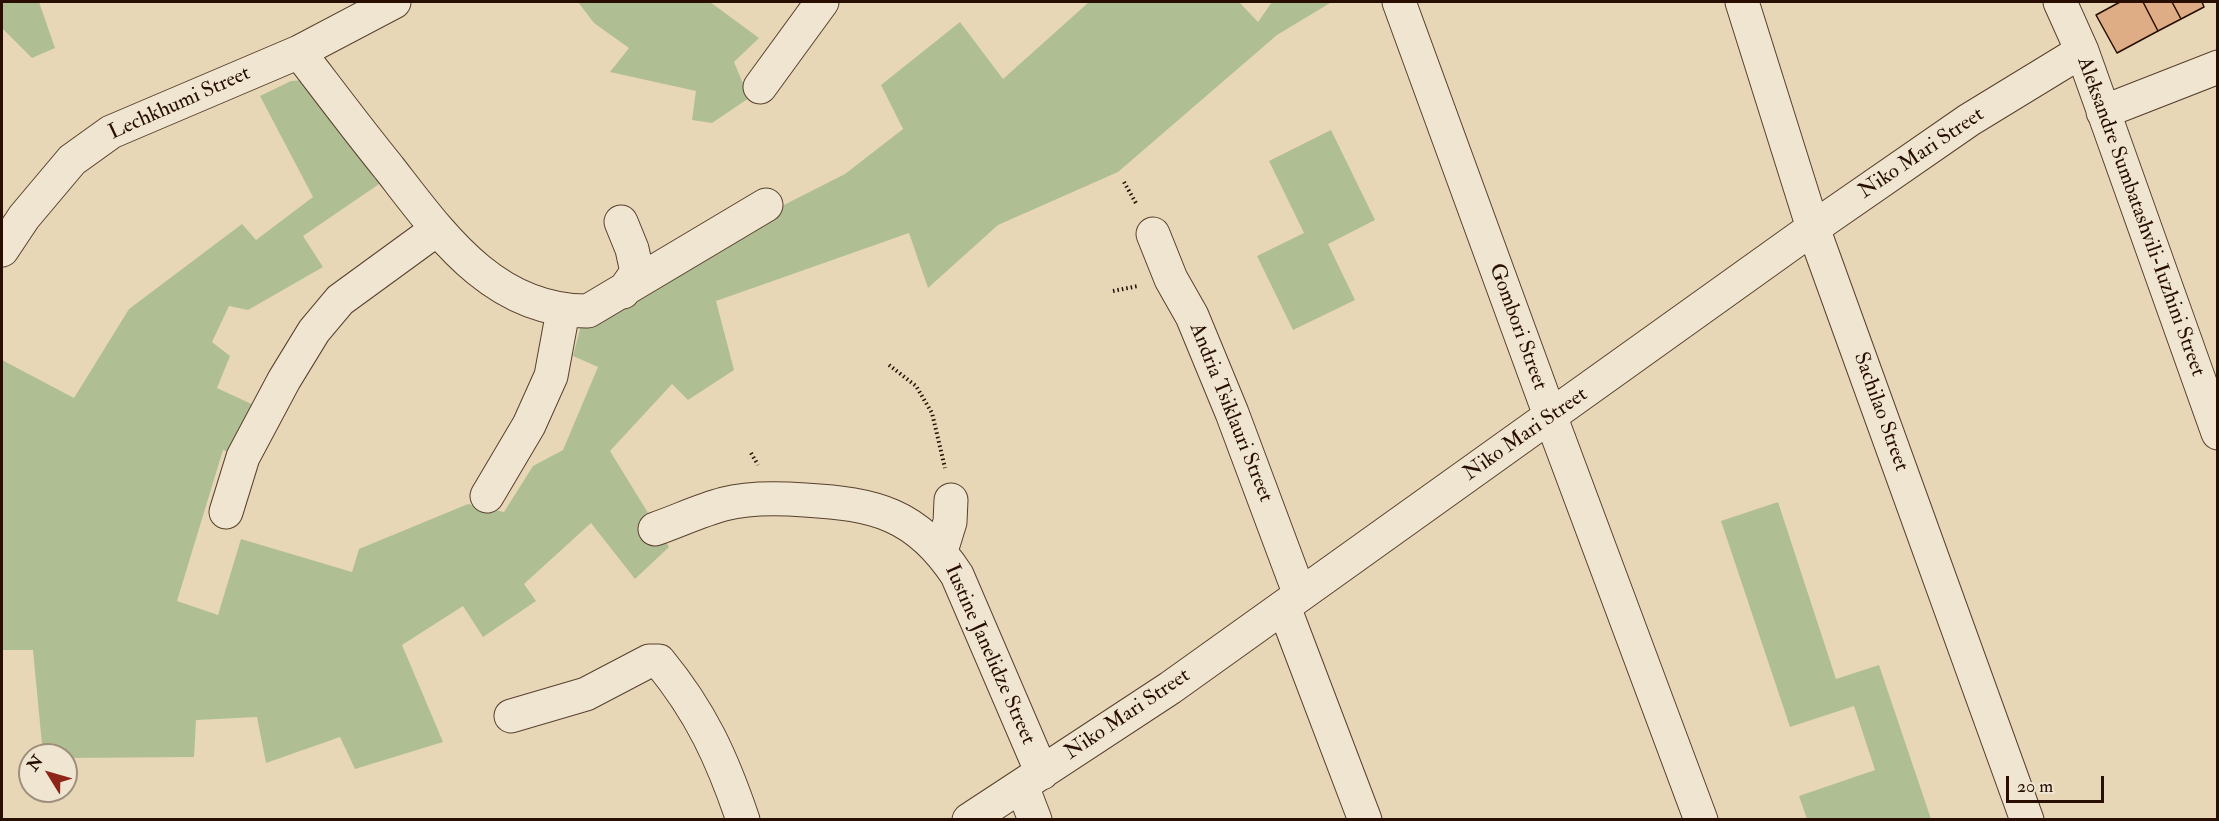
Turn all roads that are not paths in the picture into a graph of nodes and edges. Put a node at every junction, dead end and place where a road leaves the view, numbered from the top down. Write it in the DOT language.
graph roads {
  1 [pos="394,2"];
  2 [pos="822,2"];
  3 [pos="1399,2"];
  4 [pos="1742,2"];
  5 [pos="2060,2"];
  6 [pos="2082,51"];
  7 [pos="299,52"];
  8 [pos="2217,67"];
  9 [pos="760,87"];
  10 [pos="2103,112"];
  11 [pos="766,205"];
  12 [pos="621,222"];
  13 [pos="1813,228"];
  14 [pos="436,230"];
  15 [pos="1153,234"];
  16 [pos="2,250"];
  17 [pos="623,292"];
  18 [pos="563,311"];
  19 [pos="1551,418"];
  20 [pos="2217,433"];
  21 [pos="487,496"];
  22 [pos="951,500"];
  23 [pos="226,512"];
  24 [pos="655,529"];
  25 [pos="936,545"];
  26 [pos="1292,601"];
  27 [pos="511,716"];
  28 [pos="1032,779"];
  29 [pos="743,819"];
  30 [pos="969,819"];
  31 [pos="1035,819"];
  32 [pos="1365,819"];
  33 [pos="1701,819"];
  34 [pos="2027,819"];
  1 -- 7 [label="street, Lechkhumi Street"];
  2 -- 9 [label="street"];
  3 -- 19 [label="street, Gombori Street"];
  4 -- 13 [label="street, Sachilao Street"];
  5 -- 6 [label="street, Aleksandre Sumbatashvili-Iuzhini Street"];
  6 -- 10 [label="street, Aleksandre Sumbatashvili-Iuzhini Street"];
  6 -- 13 [label="street, Niko Mari Street"];
  7 -- 14 [label="street"];
  7 -- 16 [label="street, Lechkhumi Street"];
  8 -- 10 [label="street"];
  10 -- 20 [label="street, Aleksandre Sumbatashvili-Iuzhini Street"];
  11 -- 17 [label="street"];
  12 -- 17 [label="street"];
  13 -- 19 [label="street, Niko Mari Street"];
  13 -- 34 [label="street, Sachilao Street"];
  14 -- 18 [label="street"];
  14 -- 23 [label="street"];
  15 -- 26 [label="street, Andria Tsiklauri Street"];
  17 -- 18 [label="street"];
  18 -- 21 [label="street"];
  19 -- 26 [label="street, Niko Mari Street"];
  19 -- 33 [label="street, Gombori Street"];
  22 -- 25 [label="street"];
  24 -- 25 [label="street"];
  25 -- 28 [label="street, Iustine Janelidze Street"];
  26 -- 28 [label="street, Niko Mari Street"];
  26 -- 32 [label="street, Andria Tsiklauri Street"];
  27 -- 29 [label="street"];
  28 -- 30 [label="street, Niko Mari Street"];
  28 -- 31 [label="street, Iustine Janelidze Street"];
}
